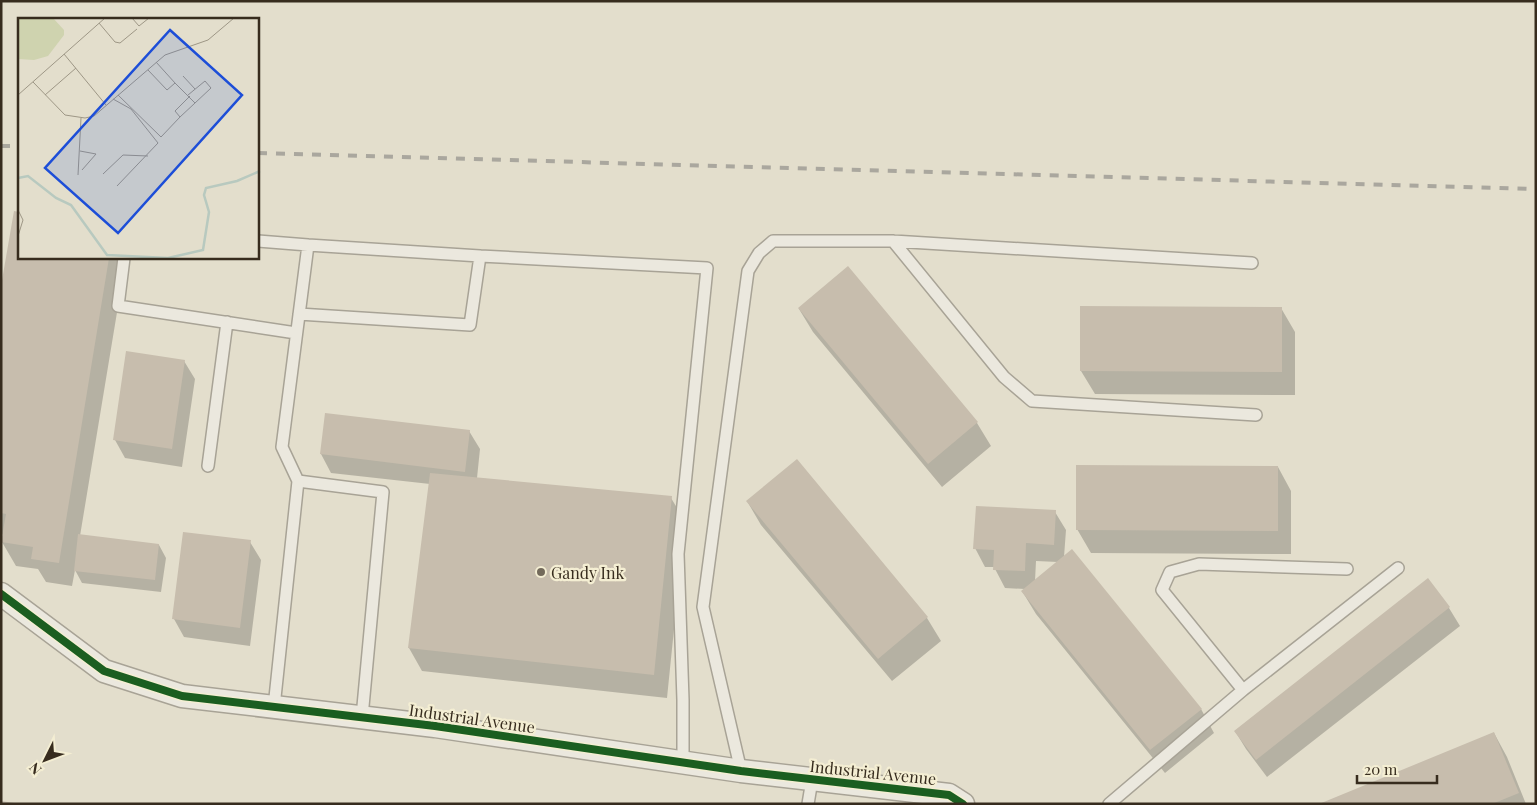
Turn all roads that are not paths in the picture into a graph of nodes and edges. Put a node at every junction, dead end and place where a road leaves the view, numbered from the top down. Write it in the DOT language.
graph roads {
  1 [pos="893,241"];
  2 [pos="259,242"];
  3 [pos="308,245"];
  4 [pos="480,256"];
  5 [pos="124,259"];
  6 [pos="1252,263"];
  7 [pos="299,314"];
  8 [pos="227,322"];
  9 [pos="296,333"];
  10 [pos="1256,415"];
  11 [pos="208,466"];
  12 [pos="298,481"];
  13 [pos="1398,568"];
  14 [pos="1347,569"];
  15 [pos="1,594"];
  16 [pos="1243,690"];
  17 [pos="274,707"];
  18 [pos="362,717"];
  19 [pos="683,763"];
  20 [pos="740,771"];
  21 [pos="812,780"];
  22 [pos="808,804"];
  23 [pos="963,804"];
  24 [pos="1109,804"];
  1 -- 6 [label="lane"];
  1 -- 10 [label="lane"];
  1 -- 20 [label="lane"];
  2 -- 3 [label="lane"];
  3 -- 4 [label="lane"];
  3 -- 7 [label="lane"];
  4 -- 7 [label="lane"];
  4 -- 19 [label="lane"];
  5 -- 8 [label="lane"];
  7 -- 9 [label="lane"];
  8 -- 9 [label="lane"];
  8 -- 11 [label="lane"];
  9 -- 12 [label="lane"];
  12 -- 17 [label="lane"];
  12 -- 18 [label="lane"];
  13 -- 16 [label="lane"];
  14 -- 16 [label="lane"];
  15 -- 17 [label="street, Industrial Avenue"];
  16 -- 24 [label="lane"];
  17 -- 18 [label="street, Industrial Avenue"];
  18 -- 19 [label="street, Industrial Avenue"];
  19 -- 20 [label="street, Industrial Avenue"];
  20 -- 21 [label="street, Industrial Avenue"];
  21 -- 22 [label="lane"];
  21 -- 23 [label="street, Industrial Avenue"];
}
